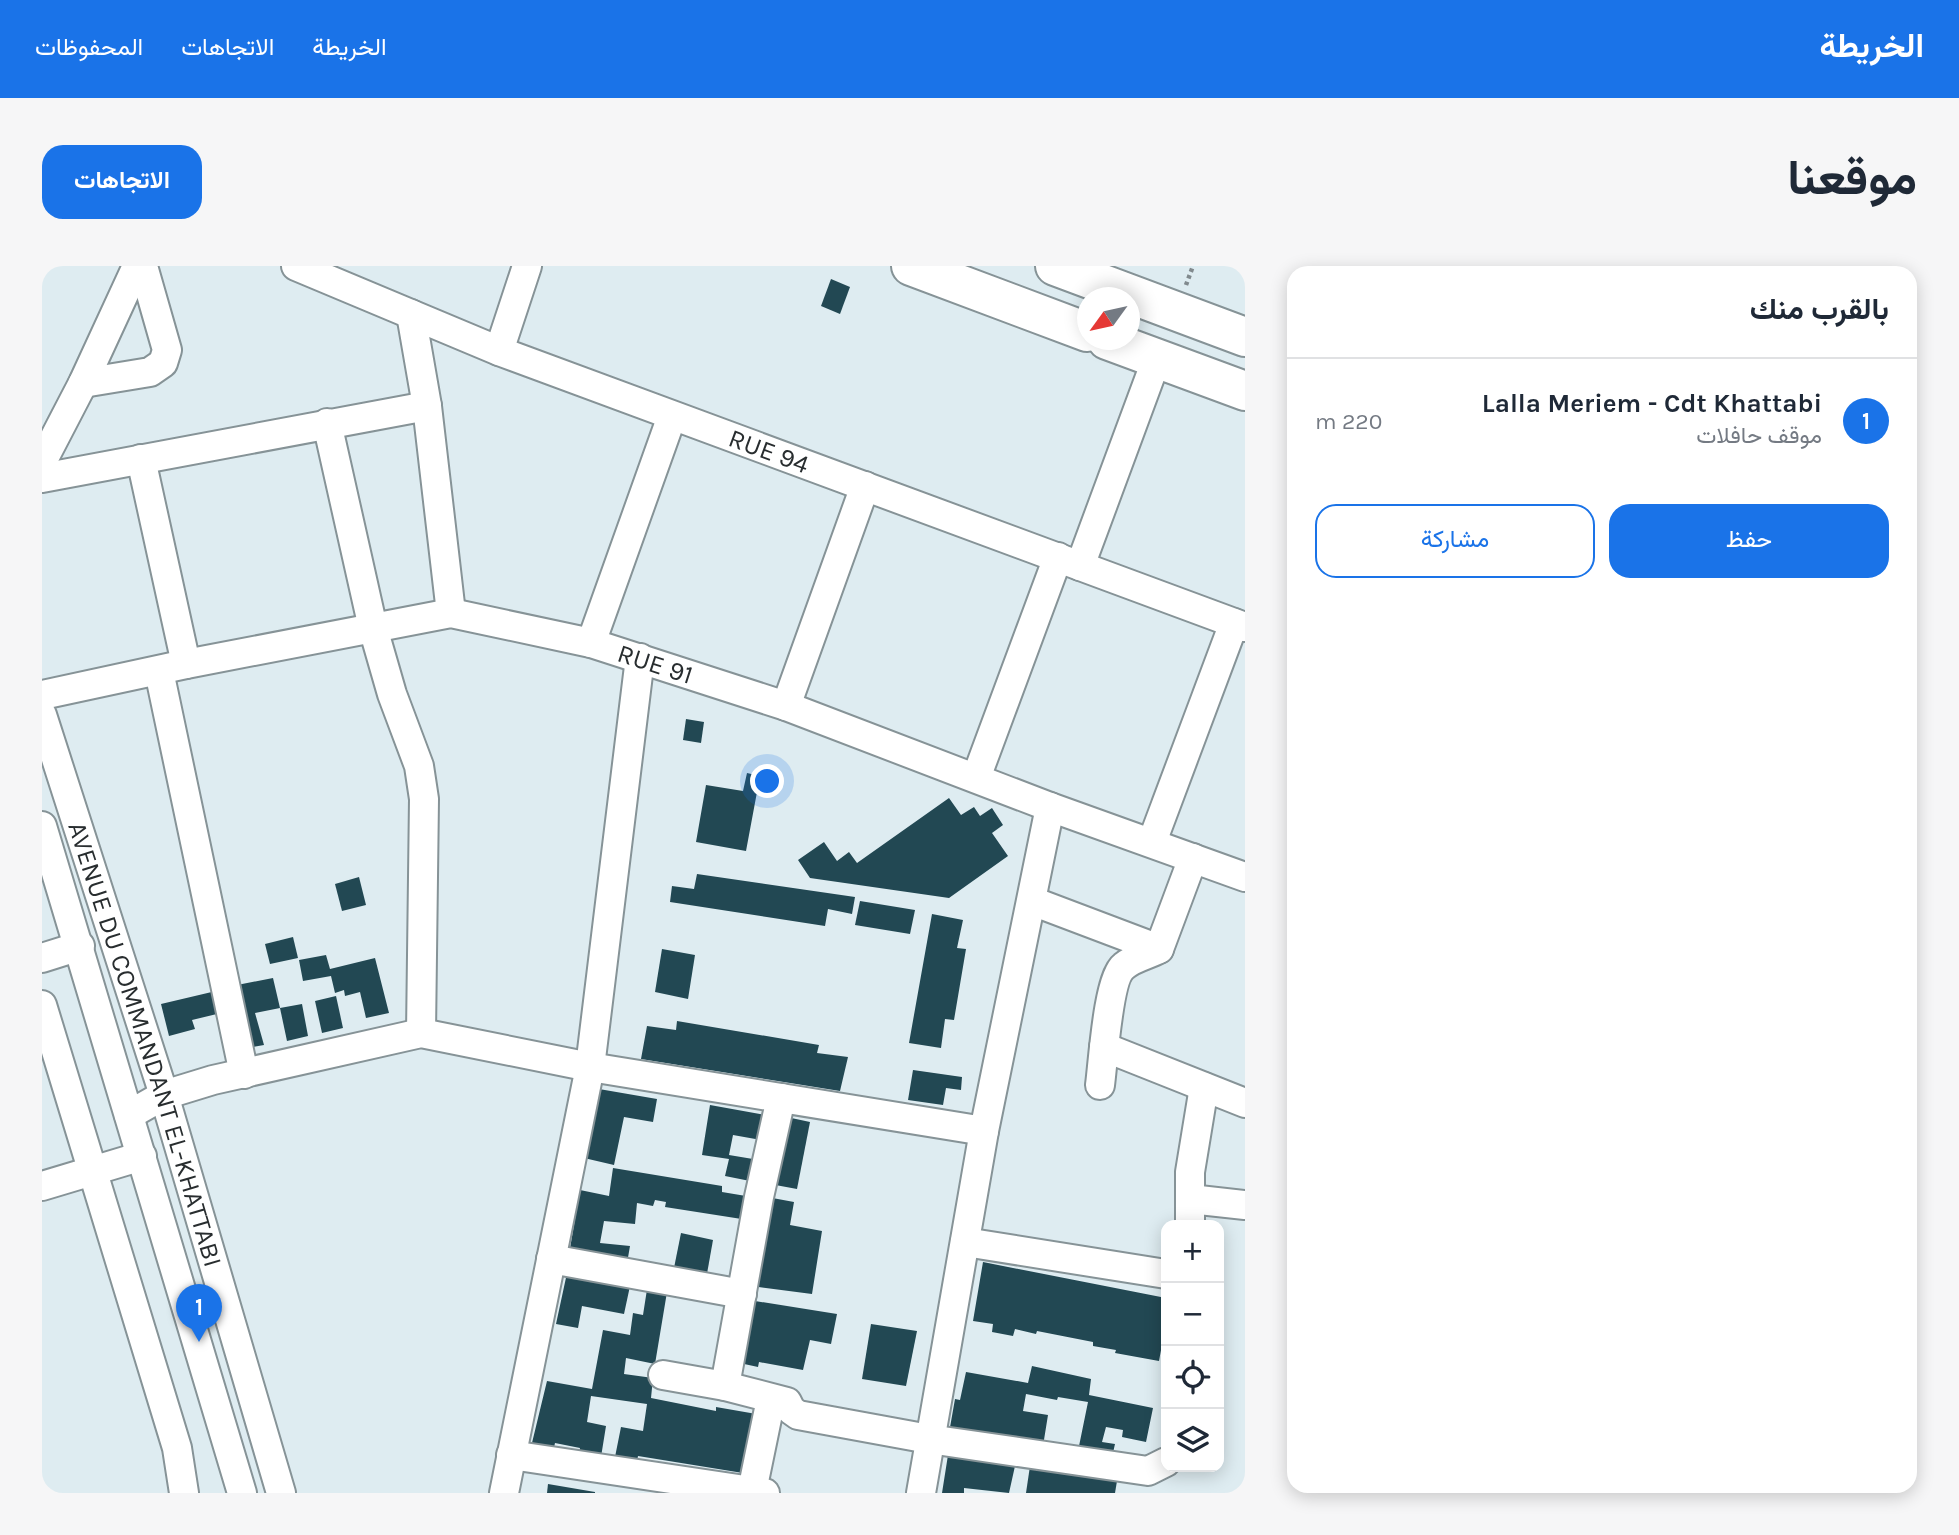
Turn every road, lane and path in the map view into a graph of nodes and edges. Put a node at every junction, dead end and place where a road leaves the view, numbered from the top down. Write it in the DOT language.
graph roads {
  1 [pos="137,266"];
  2 [pos="143,266"];
  3 [pos="296,266"];
  4 [pos="527,266"];
  5 [pos="911,266"];
  6 [pos="1055,266"];
  7 [pos="411,314"];
  8 [pos="1077,328"];
  9 [pos="1245,337"];
  10 [pos="1135,350"];
  11 [pos="499,351"];
  12 [pos="1157,358"];
  13 [pos="83,383"];
  14 [pos="1245,391"];
  15 [pos="427,406"];
  16 [pos="672,416"];
  17 [pos="327,423"];
  18 [pos="141,459"];
  19 [pos="42,462"];
  20 [pos="42,478"];
  21 [pos="865,486"];
  22 [pos="1069,561"];
  23 [pos="451,613"];
  24 [pos="1240,625"];
  25 [pos="373,628"];
  26 [pos="591,642"];
  27 [pos="640,658"];
  28 [pos="186,664"];
  29 [pos="159,671"];
  30 [pos="42,695"];
  31 [pos="786,706"];
  32 [pos="42,715"];
  33 [pos="976,778"];
  34 [pos="1050,807"];
  35 [pos="42,826"];
  36 [pos="1152,842"];
  37 [pos="1193,859"];
  38 [pos="1245,877"];
  39 [pos="1032,901"];
  40 [pos="80,946"];
  41 [pos="1159,949"];
  42 [pos="42,958"];
  43 [pos="42,1005"];
  44 [pos="421,1033"];
  45 [pos="1104,1047"];
  46 [pos="590,1067"];
  47 [pos="244,1074"];
  48 [pos="1100,1085"];
  49 [pos="1204,1087"];
  50 [pos="164,1095"];
  51 [pos="781,1098"];
  52 [pos="1245,1103"];
  53 [pos="130,1115"];
  54 [pos="984,1131"];
  55 [pos="142,1156"];
  56 [pos="91,1172"];
  57 [pos="42,1186"];
  58 [pos="1245,1205"];
  59 [pos="1190,1212"];
  60 [pos="965,1242"];
  61 [pos="551,1259"];
  62 [pos="1161,1272"];
  63 [pos="742,1294"];
  64 [pos="663,1375"];
  65 [pos="725,1386"];
  66 [pos="771,1399"];
  67 [pos="929,1439"];
  68 [pos="511,1455"];
  69 [pos="1153,1475"];
  70 [pos="699,1487"];
  71 [pos="758,1492"];
  72 [pos="184,1493"];
  73 [pos="242,1493"];
  74 [pos="281,1493"];
  75 [pos="504,1493"];
  76 [pos="921,1493"];
  1 -- 13 [label="street"];
  2 -- 13 [label="street"];
  3 -- 7 [label="street, RUE 94"];
  4 -- 11 [label="street"];
  5 -- 8 [label="main road"];
  6 -- 9 [label="main road"];
  7 -- 11 [label="street, RUE 94"];
  7 -- 15 [label="street"];
  10 -- 12 [label="main road"];
  11 -- 16 [label="street, RUE 94"];
  12 -- 14 [label="main road"];
  12 -- 22 [label="street"];
  13 -- 19 [label="street"];
  15 -- 17 [label="street"];
  15 -- 23 [label="street"];
  16 -- 21 [label="street, RUE 94"];
  16 -- 26 [label="street"];
  17 -- 18 [label="street"];
  17 -- 25 [label="street"];
  18 -- 20 [label="street"];
  18 -- 28 [label="street"];
  21 -- 22 [label="street, RUE 94"];
  21 -- 31 [label="street"];
  22 -- 24 [label="street, RUE 94"];
  22 -- 33 [label="street"];
  23 -- 25 [label="street, RUE 91"];
  23 -- 26 [label="street, RUE 91"];
  24 -- 36 [label="street"];
  25 -- 28 [label="street, RUE 91"];
  25 -- 44 [label="street"];
  26 -- 27 [label="street, RUE 91"];
  27 -- 31 [label="street, RUE 91"];
  27 -- 46 [label="street"];
  28 -- 29 [label="street, RUE 91"];
  29 -- 30 [label="street, RUE 91"];
  29 -- 47 [label="street"];
  31 -- 33 [label="street, RUE 91"];
  32 -- 50 [label="street, AVENUE DU COMMANDANT EL-KHATTABI"];
  33 -- 34 [label="street, RUE 91"];
  34 -- 36 [label="street, RUE 91"];
  34 -- 39 [label="street"];
  35 -- 40 [label="street, AVENUE DU COMMANDANT EL-KHATTABI"];
  36 -- 37 [label="street, RUE 91"];
  37 -- 38 [label="street, RUE 91"];
  37 -- 41 [label="street"];
  39 -- 41 [label="street"];
  39 -- 54 [label="street"];
  40 -- 42 [label="street"];
  40 -- 53 [label="street, AVENUE DU COMMANDANT EL-KHATTABI"];
  41 -- 45 [label="street"];
  43 -- 56 [label="street"];
  44 -- 46 [label="street"];
  44 -- 47 [label="street"];
  45 -- 48 [label="street"];
  45 -- 49 [label="street"];
  46 -- 51 [label="street"];
  46 -- 61 [label="street"];
  47 -- 50 [label="street"];
  49 -- 52 [label="street"];
  49 -- 59 [label="street"];
  50 -- 53 [label="street"];
  50 -- 74 [label="street, AVENUE DU COMMANDANT EL-KHATTABI"];
  51 -- 54 [label="street"];
  51 -- 63 [label="street"];
  53 -- 55 [label="street, AVENUE DU COMMANDANT EL-KHATTABI"];
  54 -- 60 [label="street"];
  55 -- 56 [label="street"];
  55 -- 73 [label="street, AVENUE DU COMMANDANT EL-KHATTABI"];
  56 -- 57 [label="street"];
  56 -- 72 [label="street"];
  58 -- 59 [label="street"];
  60 -- 62 [label="street"];
  60 -- 67 [label="street"];
  61 -- 63 [label="street"];
  61 -- 68 [label="street"];
  63 -- 65 [label="street"];
  64 -- 65 [label="street"];
  65 -- 66 [label="street"];
  66 -- 67 [label="street"];
  66 -- 71 [label="street"];
  67 -- 69 [label="street"];
  67 -- 76 [label="street"];
  68 -- 70 [label="street"];
  68 -- 75 [label="street"];
  70 -- 71 [label="street"];
}
